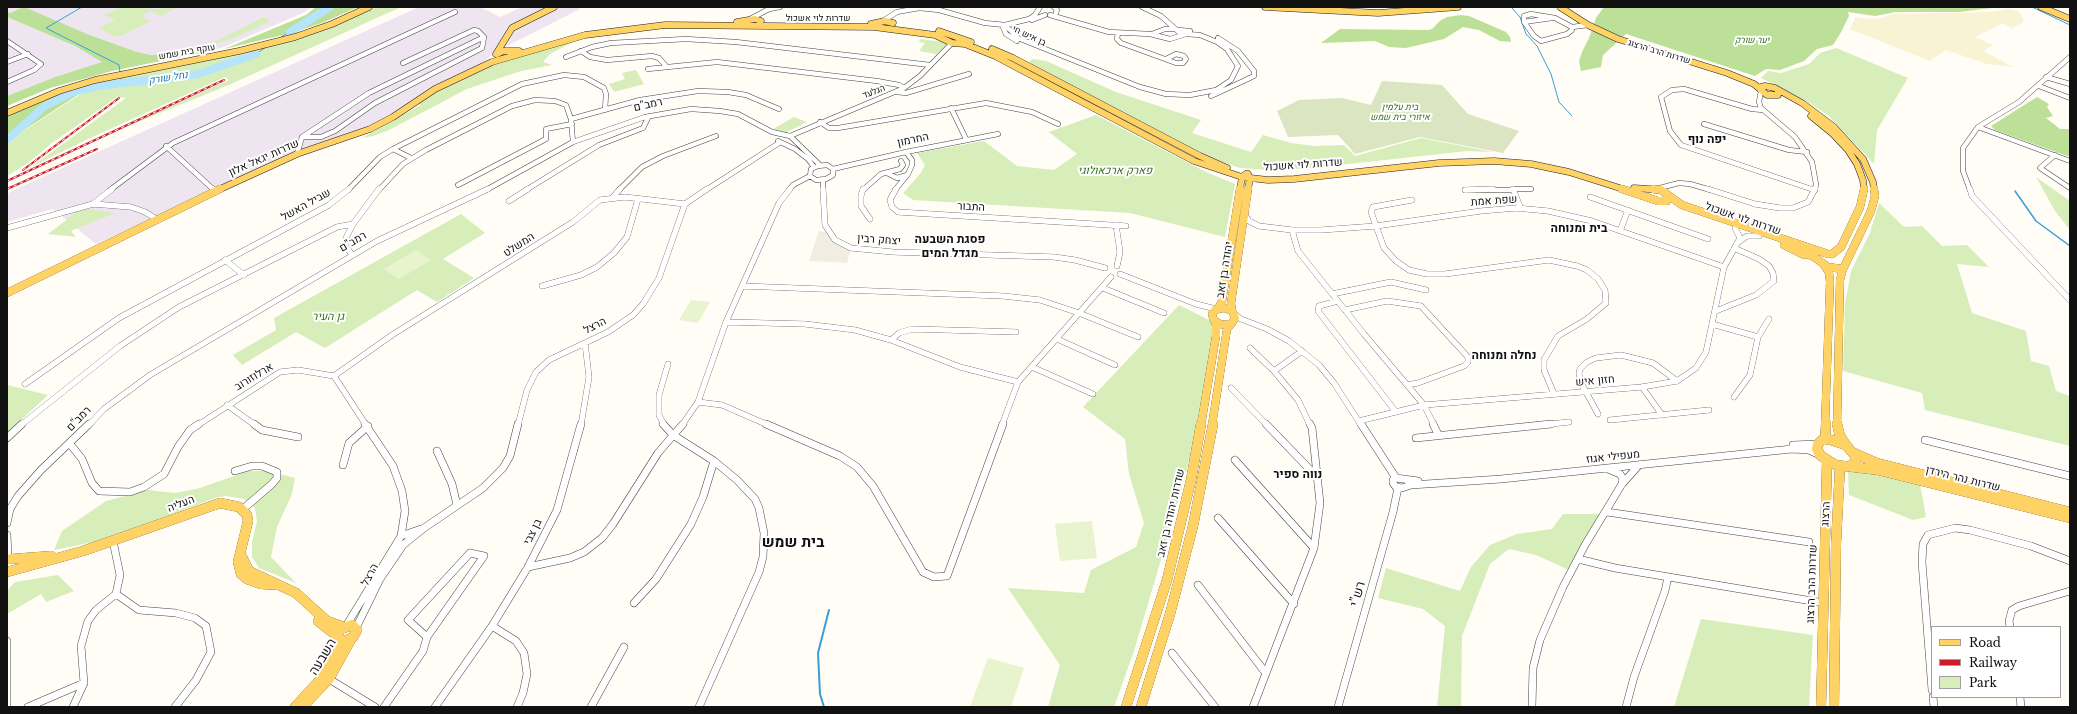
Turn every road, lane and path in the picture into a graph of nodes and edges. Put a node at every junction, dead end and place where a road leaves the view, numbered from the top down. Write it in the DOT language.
graph roads {
  1 [pos="361,7"];
  2 [pos="369,7"];
  3 [pos="554,7"];
  4 [pos="780,7"];
  5 [pos="1054,7"];
  6 [pos="1142,7"];
  7 [pos="1264,7"];
  8 [pos="1317,7"];
  9 [pos="1413,7"];
  10 [pos="1458,7"];
  11 [pos="1560,7"];
  12 [pos="1568,7"];
  13 [pos="2041,7"];
  14 [pos="1039,8"];
  15 [pos="957,9"];
  16 [pos="766,10"];
  17 [pos="455,12"];
  18 [pos="1056,13"];
  19 [pos="893,14"];
  20 [pos="952,14"];
  21 [pos="1047,15"];
  22 [pos="1555,18"];
  23 [pos="1064,19"];
  24 [pos="2070,19"];
  25 [pos="761,20"];
  26 [pos="1166,20"];
  27 [pos="748,22"];
  28 [pos="1524,22"];
  29 [pos="880,24"];
  30 [pos="891,25"];
  31 [pos="1588,25"];
  32 [pos="755,26"];
  33 [pos="1005,26"];
  34 [pos="1572,27"];
  35 [pos="1162,30"];
  36 [pos="1177,30"];
  37 [pos="1118,33"];
  38 [pos="1150,34"];
  39 [pos="1178,36"];
  40 [pos="484,37"];
  41 [pos="1163,37"];
  42 [pos="955,40"];
  43 [pos="7,41"];
  44 [pos="581,51"];
  45 [pos="227,52"];
  46 [pos="28,54"];
  47 [pos="503,55"];
  48 [pos="566,57"];
  49 [pos="2070,57"];
  50 [pos="1166,59"];
  51 [pos="7,62"];
  52 [pos="403,63"];
  53 [pos="930,65"];
  54 [pos="666,66"];
  55 [pos="648,69"];
  56 [pos="1252,70"];
  57 [pos="1236,72"];
  58 [pos="969,74"];
  59 [pos="2046,77"];
  60 [pos="1250,78"];
  61 [pos="7,82"];
  62 [pos="2070,84"];
  63 [pos="1770,86"];
  64 [pos="2039,86"];
  65 [pos="904,88"];
  66 [pos="1761,90"];
  67 [pos="896,92"];
  68 [pos="1774,94"];
  69 [pos="2070,98"];
  70 [pos="1759,99"];
  71 [pos="7,108"];
  72 [pos="951,108"];
  73 [pos="779,109"];
  74 [pos="604,110"];
  75 [pos="1763,110"];
  76 [pos="7,113"];
  77 [pos="649,116"];
  78 [pos="571,121"];
  79 [pos="820,122"];
  80 [pos="1058,124"];
  81 [pos="1704,124"];
  82 [pos="1978,128"];
  83 [pos="772,132"];
  84 [pos="998,134"];
  85 [pos="716,136"];
  86 [pos="784,136"];
  87 [pos="302,138"];
  88 [pos="791,138"];
  89 [pos="966,139"];
  90 [pos="573,142"];
  91 [pos="780,142"];
  92 [pos="166,146"];
  93 [pos="393,149"];
  94 [pos="906,152"];
  95 [pos="1807,152"];
  96 [pos="297,154"];
  97 [pos="2055,155"];
  98 [pos="411,158"];
  99 [pos="901,161"];
  100 [pos="2070,161"];
  101 [pos="817,166"];
  102 [pos="833,169"];
  103 [pos="887,172"];
  104 [pos="908,174"];
  105 [pos="810,176"];
  106 [pos="1247,176"];
  107 [pos="823,180"];
  108 [pos="1673,184"];
  109 [pos="458,185"];
  110 [pos="2070,188"];
  111 [pos="1513,189"];
  112 [pos="1531,189"];
  113 [pos="1654,189"];
  114 [pos="1465,190"];
  115 [pos="1814,190"];
  116 [pos="216,192"];
  117 [pos="1668,195"];
  118 [pos="1590,196"];
  119 [pos="612,197"];
  120 [pos="638,199"];
  121 [pos="1412,200"];
  122 [pos="1654,200"];
  123 [pos="510,201"];
  124 [pos="93,204"];
  125 [pos="685,204"];
  126 [pos="1521,209"];
  127 [pos="1628,210"];
  128 [pos="1244,216"];
  129 [pos="870,218"];
  130 [pos="158,220"];
  131 [pos="353,224"];
  132 [pos="1116,226"];
  133 [pos="1126,226"];
  134 [pos="1259,226"];
  135 [pos="1376,226"];
  136 [pos="7,228"];
  137 [pos="1735,228"];
  138 [pos="1292,230"];
  139 [pos="1242,231"];
  140 [pos="1620,231"];
  141 [pos="1759,236"];
  142 [pos="1708,239"];
  143 [pos="1736,245"];
  144 [pos="1784,245"];
  145 [pos="1830,254"];
  146 [pos="352,255"];
  147 [pos="226,260"];
  148 [pos="1822,262"];
  149 [pos="1117,266"];
  150 [pos="1844,266"];
  151 [pos="1724,267"];
  152 [pos="1105,268"];
  153 [pos="53,271"];
  154 [pos="1120,274"];
  155 [pos="244,275"];
  156 [pos="1111,277"];
  157 [pos="542,286"];
  158 [pos="742,286"];
  159 [pos="1830,286"];
  160 [pos="1103,288"];
  161 [pos="1426,290"];
  162 [pos="7,293"];
  163 [pos="1332,294"];
  164 [pos="7,296"];
  165 [pos="2070,300"];
  166 [pos="1338,301"];
  167 [pos="1345,310"];
  168 [pos="1716,311"];
  169 [pos="1232,312"];
  170 [pos="1079,313"];
  171 [pos="1164,313"];
  172 [pos="1215,313"];
  173 [pos="1769,319"];
  174 [pos="726,322"];
  175 [pos="1231,323"];
  176 [pos="1252,324"];
  177 [pos="1712,324"];
  178 [pos="1016,332"];
  179 [pos="1138,337"];
  180 [pos="1758,337"];
  181 [pos="1057,339"];
  182 [pos="891,340"];
  183 [pos="585,343"];
  184 [pos="1250,348"];
  185 [pos="1302,351"];
  186 [pos="668,364"];
  187 [pos="1115,365"];
  188 [pos="1032,367"];
  189 [pos="1274,371"];
  190 [pos="334,376"];
  191 [pos="1677,381"];
  192 [pos="1018,382"];
  193 [pos="25,384"];
  194 [pos="1407,385"];
  195 [pos="1642,387"];
  196 [pos="1231,388"];
  197 [pos="1585,392"];
  198 [pos="1093,394"];
  199 [pos="1554,394"];
  200 [pos="1734,397"];
  201 [pos="698,402"];
  202 [pos="227,405"];
  203 [pos="1424,406"];
  204 [pos="1709,410"];
  205 [pos="1396,412"];
  206 [pos="1598,414"];
  207 [pos="1662,415"];
  208 [pos="1610,420"];
  209 [pos="1359,422"];
  210 [pos="1569,422"];
  211 [pos="368,426"];
  212 [pos="1438,434"];
  213 [pos="673,435"];
  214 [pos="298,437"];
  215 [pos="7,438"];
  216 [pos="1416,438"];
  217 [pos="1925,440"];
  218 [pos="1821,442"];
  219 [pos="70,444"];
  220 [pos="1846,445"];
  221 [pos="437,452"];
  222 [pos="1854,453"];
  223 [pos="1824,458"];
  224 [pos="1235,460"];
  225 [pos="714,461"];
  226 [pos="343,464"];
  227 [pos="1640,464"];
  228 [pos="1840,466"];
  229 [pos="1850,466"];
  230 [pos="1603,468"];
  231 [pos="235,471"];
  232 [pos="2070,476"];
  233 [pos="1318,478"];
  234 [pos="1402,484"];
  235 [pos="1622,484"];
  236 [pos="457,505"];
  237 [pos="8,509"];
  238 [pos="243,509"];
  239 [pos="1607,512"];
  240 [pos="2070,512"];
  241 [pos="1218,518"];
  242 [pos="2070,518"];
  243 [pos="7,523"];
  244 [pos="424,528"];
  245 [pos="7,534"];
  246 [pos="401,536"];
  247 [pos="412,538"];
  248 [pos="114,541"];
  249 [pos="1809,542"];
  250 [pos="1314,548"];
  251 [pos="83,551"];
  252 [pos="9,557"];
  253 [pos="1578,559"];
  254 [pos="2070,561"];
  255 [pos="528,567"];
  256 [pos="7,571"];
  257 [pos="1668,577"];
  258 [pos="1198,585"];
  259 [pos="2070,591"];
  260 [pos="116,594"];
  261 [pos="304,600"];
  262 [pos="634,603"];
  263 [pos="1824,603"];
  264 [pos="1294,604"];
  265 [pos="492,626"];
  266 [pos="2010,626"];
  267 [pos="349,627"];
  268 [pos="427,637"];
  269 [pos="338,638"];
  270 [pos="351,639"];
  271 [pos="7,640"];
  272 [pos="624,647"];
  273 [pos="1172,653"];
  274 [pos="1265,672"];
  275 [pos="329,679"];
  276 [pos="1931,680"];
  277 [pos="84,683"];
  278 [pos="7,707"];
  279 [pos="28,707"];
  280 [pos="73,707"];
  281 [pos="175,707"];
  282 [pos="296,707"];
  283 [pos="302,707"];
  284 [pos="375,707"];
  285 [pos="384,707"];
  286 [pos="435,707"];
  287 [pos="517,707"];
  288 [pos="591,707"];
  289 [pos="699,707"];
  290 [pos="1126,707"];
  291 [pos="1141,707"];
  292 [pos="1215,707"];
  293 [pos="1253,707"];
  294 [pos="1338,707"];
  295 [pos="1532,707"];
  296 [pos="1626,707"];
  297 [pos="1821,707"];
  298 [pos="1834,707"];
  1 -- 45 [label="main road, עוקף בית שמש"];
  2 -- 45 [label="main road, עוקף בית שמש"];
  3 -- 47 [label="main road"];
  4 -- 16 [label="street"];
  5 -- 18 [label="street"];
  6 -- 26 [label="street"];
  7 -- 10 [label="main road"];
  8 -- 9 [label="main road"];
  11 -- 31 [label="main road, שדרות הרב הרצוג"];
  12 -- 63 [label="main road, שדרות הרב הרצוג"];
  13 -- 24 [label="main road"];
  14 -- 21 [label="street"];
  14 -- 33 [label="street"];
  15 -- 20 [label="street"];
  16 -- 25 [label="street"];
  16 -- 27 [label="street"];
  17 -- 92 [label="street"];
  18 -- 21 [label="street"];
  18 -- 23 [label="street"];
  19 -- 20 [label="street"];
  19 -- 29 [label="street"];
  19 -- 30 [label="street"];
  20 -- 33 [label="street"];
  21 -- 23 [label="street"];
  21 -- 33 [label="street"];
  22 -- 28 [label="street"];
  22 -- 28 [label="street"];
  22 -- 34 [label="street"];
  23 -- 37 [label="street"];
  25 -- 27 [label="main road, שדרות לוי אשכול"];
  25 -- 29 [label="main road, שדרות לוי אשכול"];
  25 -- 32 [label="main road"];
  26 -- 35 [label="street"];
  26 -- 36 [label="street"];
  27 -- 32 [label="main road, שדרות לוי אשכול"];
  27 -- 47 [label="main road, שדרות יגאל אלון"];
  28 -- 34 [label="street"];
  29 -- 30 [label="main road, שדרות לוי אשכול"];
  29 -- 32 [label="main road, שדרות לוי אשכול"];
  30 -- 42 [label="main road, שדרות לוי אשכול"];
  31 -- 34 [label="street"];
  31 -- 66 [label="main road, שדרות הרב הרצוג"];
  33 -- 57 [label="street, בן איש חי"];
  33 -- 60 [label="street, בן איש חי"];
  35 -- 36 [label="street"];
  35 -- 38 [label="street"];
  35 -- 41 [label="street"];
  36 -- 39 [label="street"];
  36 -- 56 [label="street"];
  37 -- 38 [label="street"];
  37 -- 50 [label="street"];
  38 -- 41 [label="street"];
  39 -- 41 [label="street"];
  39 -- 57 [label="street"];
  40 -- 52 [label="street"];
  40 -- 87 [label="street"];
  40 -- 87 [label="street"];
  42 -- 53 [label="street, הגלעד"];
  42 -- 106 [label="main road, שדרות לוי אשכול"];
  43 -- 46 [label="street"];
  44 -- 48 [label="street"];
  44 -- 53 [label="street"];
  44 -- 54 [label="street"];
  45 -- 71 [label="main road, עוקף בית שמש"];
  45 -- 76 [label="main road, עוקף בית שמש"];
  46 -- 51 [label="street"];
  46 -- 61 [label="street"];
  47 -- 96 [label="main road, שדרות יגאל אלון"];
  49 -- 59 [label="street"];
  53 -- 65 [label="street, הגלעד"];
  54 -- 55 [label="street"];
  54 -- 65 [label="street"];
  56 -- 57 [label="street"];
  56 -- 60 [label="street"];
  57 -- 60 [label="street"];
  58 -- 67 [label="street"];
  59 -- 62 [label="street"];
  59 -- 64 [label="street"];
  63 -- 66 [label="main road"];
  63 -- 68 [label="main road, שדרות הרב הרצוג"];
  64 -- 69 [label="street"];
  64 -- 82 [label="street"];
  65 -- 67 [label="street, הגלעד"];
  66 -- 68 [label="main road, שדרות הרב הרצוג"];
  66 -- 70 [label="street"];
  67 -- 79 [label="street, הגלעד"];
  68 -- 70 [label="street"];
  68 -- 145 [label="main road"];
  68 -- 150 [label="main road"];
  70 -- 75 [label="street"];
  72 -- 79 [label="street"];
  72 -- 80 [label="street"];
  72 -- 89 [label="street"];
  73 -- 74 [label="street"];
  74 -- 78 [label="street"];
  74 -- 93 [label="street, שביל האשל"];
  75 -- 95 [label="street"];
  75 -- 115 [label="street"];
  77 -- 83 [label="street, רמב\"ם"];
  77 -- 90 [label="street, רמב\"ם"];
  77 -- 123 [label="street"];
  78 -- 90 [label="street"];
  78 -- 98 [label="street"];
  78 -- 109 [label="street"];
  79 -- 88 [label="street, הגלעד"];
  81 -- 95 [label="street"];
  82 -- 97 [label="street"];
  82 -- 165 [label="street"];
  83 -- 86 [label="street, רמב\"ם"];
  83 -- 91 [label="street, רמב\"ם"];
  84 -- 89 [label="street, החרמון"];
  85 -- 119 [label="street, המשלט"];
  86 -- 88 [label="street, רמב\"ם"];
  86 -- 91 [label="street"];
  87 -- 96 [label="street"];
  88 -- 91 [label="street, הגלעד"];
  88 -- 101 [label="street"];
  89 -- 94 [label="street, החרמון"];
  90 -- 146 [label="street, רמב\"ם"];
  91 -- 101 [label="street"];
  91 -- 125 [label="street"];
  92 -- 116 [label="street"];
  92 -- 124 [label="street"];
  93 -- 98 [label="street"];
  93 -- 147 [label="street, שביל האשל"];
  94 -- 102 [label="street, החרמון"];
  94 -- 104 [label="street"];
  95 -- 115 [label="street"];
  96 -- 116 [label="main road, שדרות יגאל אלון"];
  97 -- 100 [label="street"];
  97 -- 110 [label="street"];
  98 -- 131 [label="street"];
  99 -- 103 [label="street"];
  101 -- 102 [label="street"];
  101 -- 105 [label="street"];
  102 -- 107 [label="street"];
  103 -- 104 [label="street"];
  103 -- 129 [label="street"];
  104 -- 132 [label="street, התבור"];
  105 -- 107 [label="street"];
  105 -- 158 [label="street"];
  106 -- 113 [label="main road, שדרות לוי אשכול"];
  106 -- 122 [label="main road, שדרות לוי אשכול"];
  106 -- 128 [label="main road"];
  106 -- 172 [label="main road, שדרות יהודה בן זאב"];
  107 -- 152 [label="street, יצחק רבין"];
  108 -- 113 [label="street"];
  108 -- 115 [label="street"];
  108 -- 117 [label="street"];
  111 -- 112 [label="street"];
  111 -- 114 [label="street"];
  111 -- 126 [label="street"];
  113 -- 117 [label="main road, שדרות לוי אשכול"];
  113 -- 122 [label="main road"];
  116 -- 130 [label="main road, שדרות יגאל אלון"];
  117 -- 122 [label="main road"];
  117 -- 145 [label="main road, שדרות לוי אשכול"];
  118 -- 127 [label="street"];
  119 -- 120 [label="street"];
  119 -- 190 [label="street, המשלט"];
  120 -- 125 [label="street"];
  120 -- 157 [label="street"];
  121 -- 135 [label="street"];
  122 -- 137 [label="main road, שדרות לוי אשכול"];
  124 -- 130 [label="street"];
  124 -- 136 [label="street"];
  125 -- 183 [label="street, הרצל"];
  126 -- 135 [label="street, שפת אמת"];
  126 -- 140 [label="street, שפת אמת"];
  127 -- 140 [label="street"];
  127 -- 142 [label="street"];
  128 -- 134 [label="street, שפת אמת"];
  128 -- 139 [label="main road"];
  130 -- 153 [label="main road, שדרות יגאל אלון"];
  131 -- 146 [label="street"];
  131 -- 155 [label="street"];
  132 -- 133 [label="street, התבור"];
  132 -- 149 [label="street"];
  134 -- 138 [label="street, שפת אמת"];
  134 -- 139 [label="street, שפת אמת"];
  135 -- 138 [label="street, שפת אמת"];
  135 -- 199 [label="street"];
  137 -- 141 [label="main road, שדרות לוי אשכול"];
  137 -- 143 [label="street"];
  138 -- 163 [label="street"];
  139 -- 169 [label="main road, יהודה בן זאב"];
  140 -- 151 [label="street, שפת אמת"];
  141 -- 143 [label="street"];
  141 -- 144 [label="main road, שדרות לוי אשכול"];
  143 -- 151 [label="street, חזון איש"];
  143 -- 168 [label="street"];
  144 -- 148 [label="main road, שדרות לוי אשכול"];
  144 -- 159 [label="main road"];
  145 -- 148 [label="main road"];
  145 -- 150 [label="main road, שדרות לוי אשכול"];
  146 -- 219 [label="street, רמב\"ם"];
  147 -- 155 [label="street"];
  147 -- 193 [label="street, שביל האשל"];
  148 -- 150 [label="main road, שדרות לוי אשכול"];
  148 -- 159 [label="main road"];
  149 -- 152 [label="street"];
  149 -- 154 [label="street"];
  150 -- 220 [label="main road"];
  151 -- 168 [label="street, חזון איש"];
  152 -- 156 [label="street"];
  153 -- 162 [label="main road, שדרות יגאל אלון"];
  153 -- 164 [label="main road, שדרות יגאל אלון"];
  154 -- 156 [label="street"];
  154 -- 172 [label="street"];
  155 -- 215 [label="street"];
  156 -- 160 [label="street"];
  158 -- 170 [label="street"];
  158 -- 174 [label="street"];
  159 -- 218 [label="main road"];
  160 -- 170 [label="street"];
  160 -- 171 [label="street"];
  161 -- 163 [label="street"];
  163 -- 166 [label="street"];
  166 -- 167 [label="street"];
  166 -- 205 [label="street"];
  167 -- 194 [label="street"];
  167 -- 194 [label="street"];
  168 -- 177 [label="street, חזון איש"];
  169 -- 172 [label="main road"];
  169 -- 175 [label="main road"];
  169 -- 176 [label="street"];
  170 -- 179 [label="street"];
  170 -- 181 [label="street"];
  172 -- 175 [label="main road"];
  172 -- 290 [label="main road, שדרות יהודה בן זאב"];
  173 -- 180 [label="street"];
  174 -- 182 [label="street"];
  174 -- 201 [label="street"];
  175 -- 176 [label="street"];
  175 -- 291 [label="main road"];
  176 -- 185 [label="street"];
  177 -- 180 [label="street"];
  177 -- 191 [label="street, חזון איש"];
  178 -- 182 [label="street"];
  180 -- 200 [label="street"];
  181 -- 187 [label="street"];
  181 -- 188 [label="street"];
  182 -- 192 [label="street"];
  183 -- 236 [label="street, הרצל"];
  183 -- 255 [label="street, בן צבי"];
  184 -- 189 [label="street"];
  185 -- 189 [label="street"];
  185 -- 209 [label="street"];
  186 -- 213 [label="street"];
  188 -- 192 [label="street"];
  188 -- 198 [label="street"];
  189 -- 233 [label="street"];
  190 -- 202 [label="street, ארלוזורוב"];
  190 -- 211 [label="street"];
  191 -- 195 [label="street, חזון איש"];
  191 -- 197 [label="street"];
  192 -- 201 [label="street"];
  194 -- 203 [label="street"];
  195 -- 197 [label="street, חזון איש"];
  195 -- 207 [label="street"];
  196 -- 233 [label="street"];
  197 -- 199 [label="street, חזון איש"];
  197 -- 206 [label="street"];
  199 -- 203 [label="street, חזון איש"];
  201 -- 213 [label="street"];
  202 -- 214 [label="street"];
  202 -- 219 [label="street, ארלוזורוב"];
  203 -- 205 [label="street, חזון איש"];
  203 -- 212 [label="street"];
  204 -- 207 [label="street"];
  205 -- 209 [label="street, חזון איש"];
  207 -- 208 [label="street"];
  209 -- 234 [label="street"];
  210 -- 212 [label="street"];
  211 -- 226 [label="street"];
  211 -- 246 [label="street"];
  212 -- 216 [label="street"];
  213 -- 225 [label="street"];
  213 -- 255 [label="street"];
  217 -- 232 [label="street"];
  218 -- 220 [label="main road"];
  218 -- 223 [label="main road, שדרות הרב הרצוג"];
  218 -- 234 [label="street, מעפילי אגוז"];
  219 -- 237 [label="street, רמב\"ם"];
  220 -- 222 [label="main road"];
  221 -- 236 [label="street"];
  222 -- 229 [label="main road"];
  222 -- 240 [label="main road, שדרות נהר הירדן"];
  223 -- 227 [label="street, מעפילי אגוז"];
  223 -- 228 [label="main road"];
  223 -- 263 [label="main road, שדרות הרב הרצוג"];
  224 -- 250 [label="street"];
  225 -- 262 [label="street"];
  225 -- 289 [label="street"];
  227 -- 230 [label="street, מעפילי אגוז"];
  227 -- 235 [label="street"];
  228 -- 229 [label="main road, שדרות נהר הירדן"];
  228 -- 298 [label="main road, הרצוג"];
  229 -- 242 [label="main road, שדרות נהר הירדן"];
  230 -- 234 [label="street, מעפילי אגוז"];
  230 -- 235 [label="street"];
  231 -- 238 [label="street"];
  233 -- 250 [label="street"];
  234 -- 294 [label="street, רש\"י"];
  235 -- 239 [label="street"];
  236 -- 244 [label="street, הרצל"];
  237 -- 243 [label="street, רמב\"ם"];
  238 -- 248 [label="main road, העליה"];
  238 -- 261 [label="main road"];
  239 -- 249 [label="street"];
  239 -- 253 [label="street"];
  241 -- 264 [label="street"];
  244 -- 246 [label="street, הרצל"];
  244 -- 247 [label="street, הרצל"];
  245 -- 252 [label="street"];
  246 -- 247 [label="street"];
  246 -- 267 [label="street, הרצל"];
  247 -- 267 [label="street, הרצל"];
  248 -- 251 [label="main road, העליה"];
  248 -- 260 [label="street"];
  250 -- 264 [label="street"];
  251 -- 252 [label="main road, העליה"];
  251 -- 256 [label="main road, העליה"];
  252 -- 256 [label="main road"];
  253 -- 257 [label="street"];
  253 -- 295 [label="street"];
  254 -- 276 [label="street"];
  255 -- 265 [label="street, בן צבי"];
  257 -- 263 [label="street"];
  257 -- 296 [label="street"];
  258 -- 274 [label="street"];
  259 -- 266 [label="street"];
  260 -- 277 [label="street"];
  260 -- 281 [label="street"];
  261 -- 267 [label="main road"];
  261 -- 269 [label="main road"];
  263 -- 297 [label="main road, שדרות הרב הרצוג"];
  264 -- 274 [label="street"];
  265 -- 286 [label="street, בן צבי"];
  265 -- 287 [label="street"];
  267 -- 269 [label="main road, השבעה"];
  267 -- 270 [label="main road, השבעה"];
  268 -- 268 [label="street"];
  268 -- 285 [label="street"];
  269 -- 270 [label="main road"];
  269 -- 282 [label="main road, השבעה"];
  270 -- 275 [label="main road, השבעה"];
  271 -- 278 [label="street"];
  272 -- 288 [label="street"];
  273 -- 292 [label="street"];
  274 -- 293 [label="street"];
  275 -- 283 [label="main road, השבעה"];
  275 -- 284 [label="street"];
  277 -- 279 [label="street"];
  277 -- 280 [label="street"];
}
